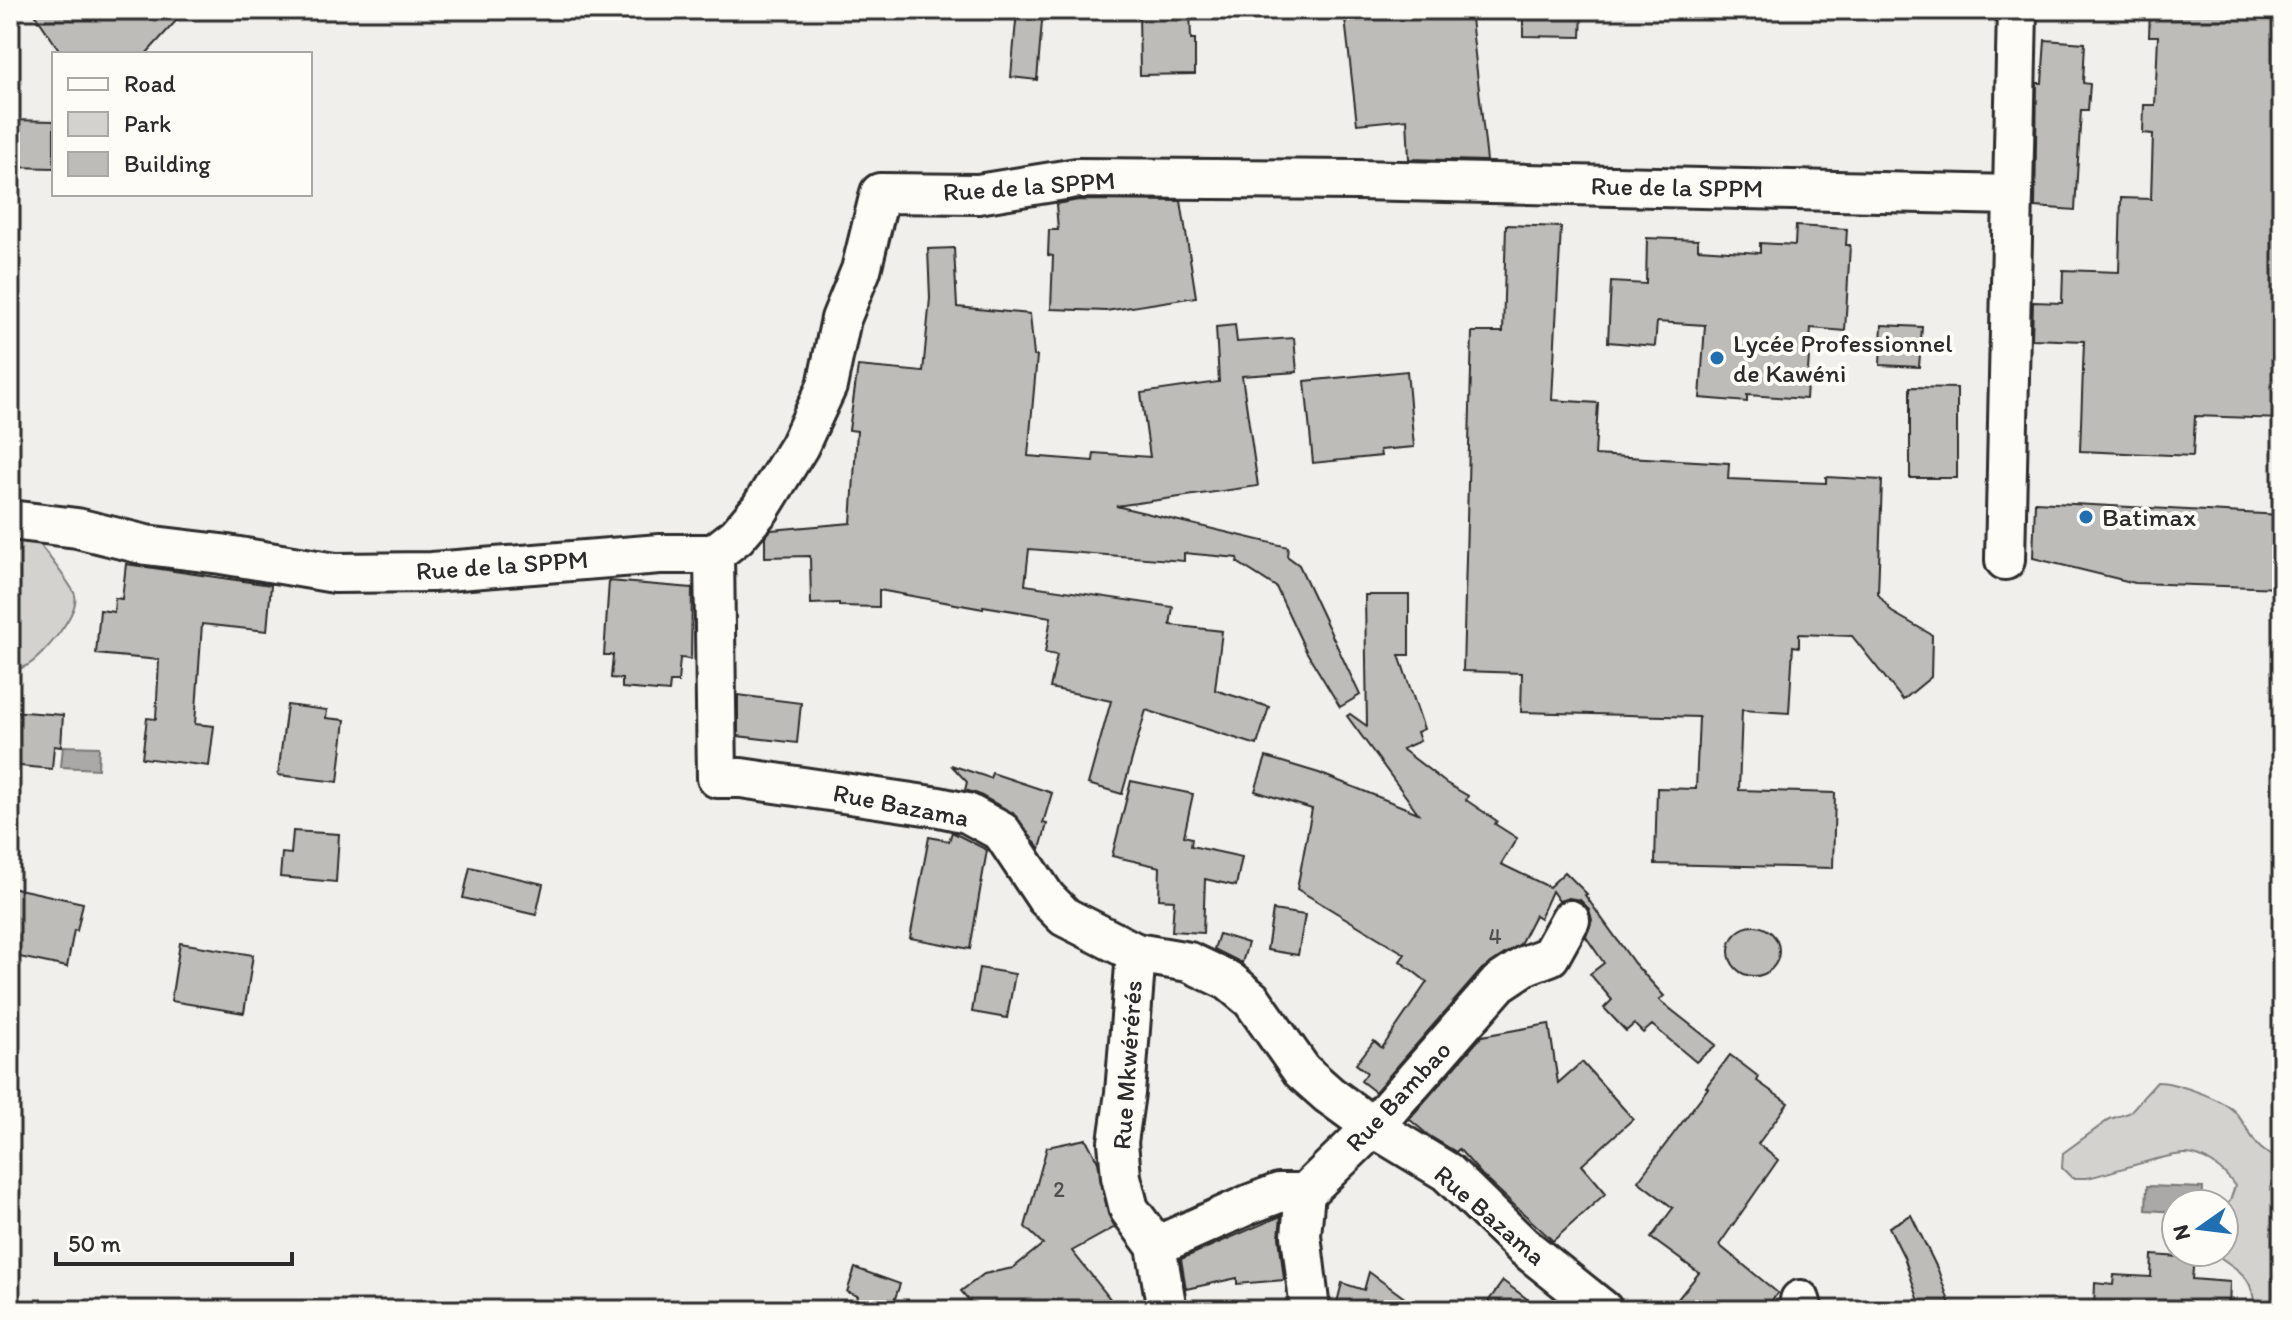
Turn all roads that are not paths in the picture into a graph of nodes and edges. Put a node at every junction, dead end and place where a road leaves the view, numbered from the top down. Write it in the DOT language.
graph roads {
  1 [pos="2017,10"];
  2 [pos="2013,195"];
  3 [pos="10,520"];
  4 [pos="714,554"];
  5 [pos="2005,560"];
  6 [pos="1570,920"];
  7 [pos="1136,953"];
  8 [pos="1373,1127"];
  9 [pos="1305,1193"];
  10 [pos="1156,1246"];
  11 [pos="1167,1310"];
  12 [pos="1310,1310"];
  13 [pos="1603,1310"];
  1 -- 2 [label="street"];
  2 -- 4 [label="street, Rue de la SPPM"];
  2 -- 5 [label="street"];
  3 -- 4 [label="street, Rue de la SPPM"];
  4 -- 7 [label="street, Rue Bazama"];
  6 -- 8 [label="street, Rue Bambao"];
  7 -- 8 [label="street, Rue Bazama"];
  7 -- 10 [label="street, Rue Mkwérérés"];
  8 -- 9 [label="street, Rue Bambao"];
  8 -- 13 [label="street, Rue Bazama"];
  9 -- 10 [label="street"];
  9 -- 12 [label="street"];
  10 -- 11 [label="street, Rue Mkwérérés"];
}
